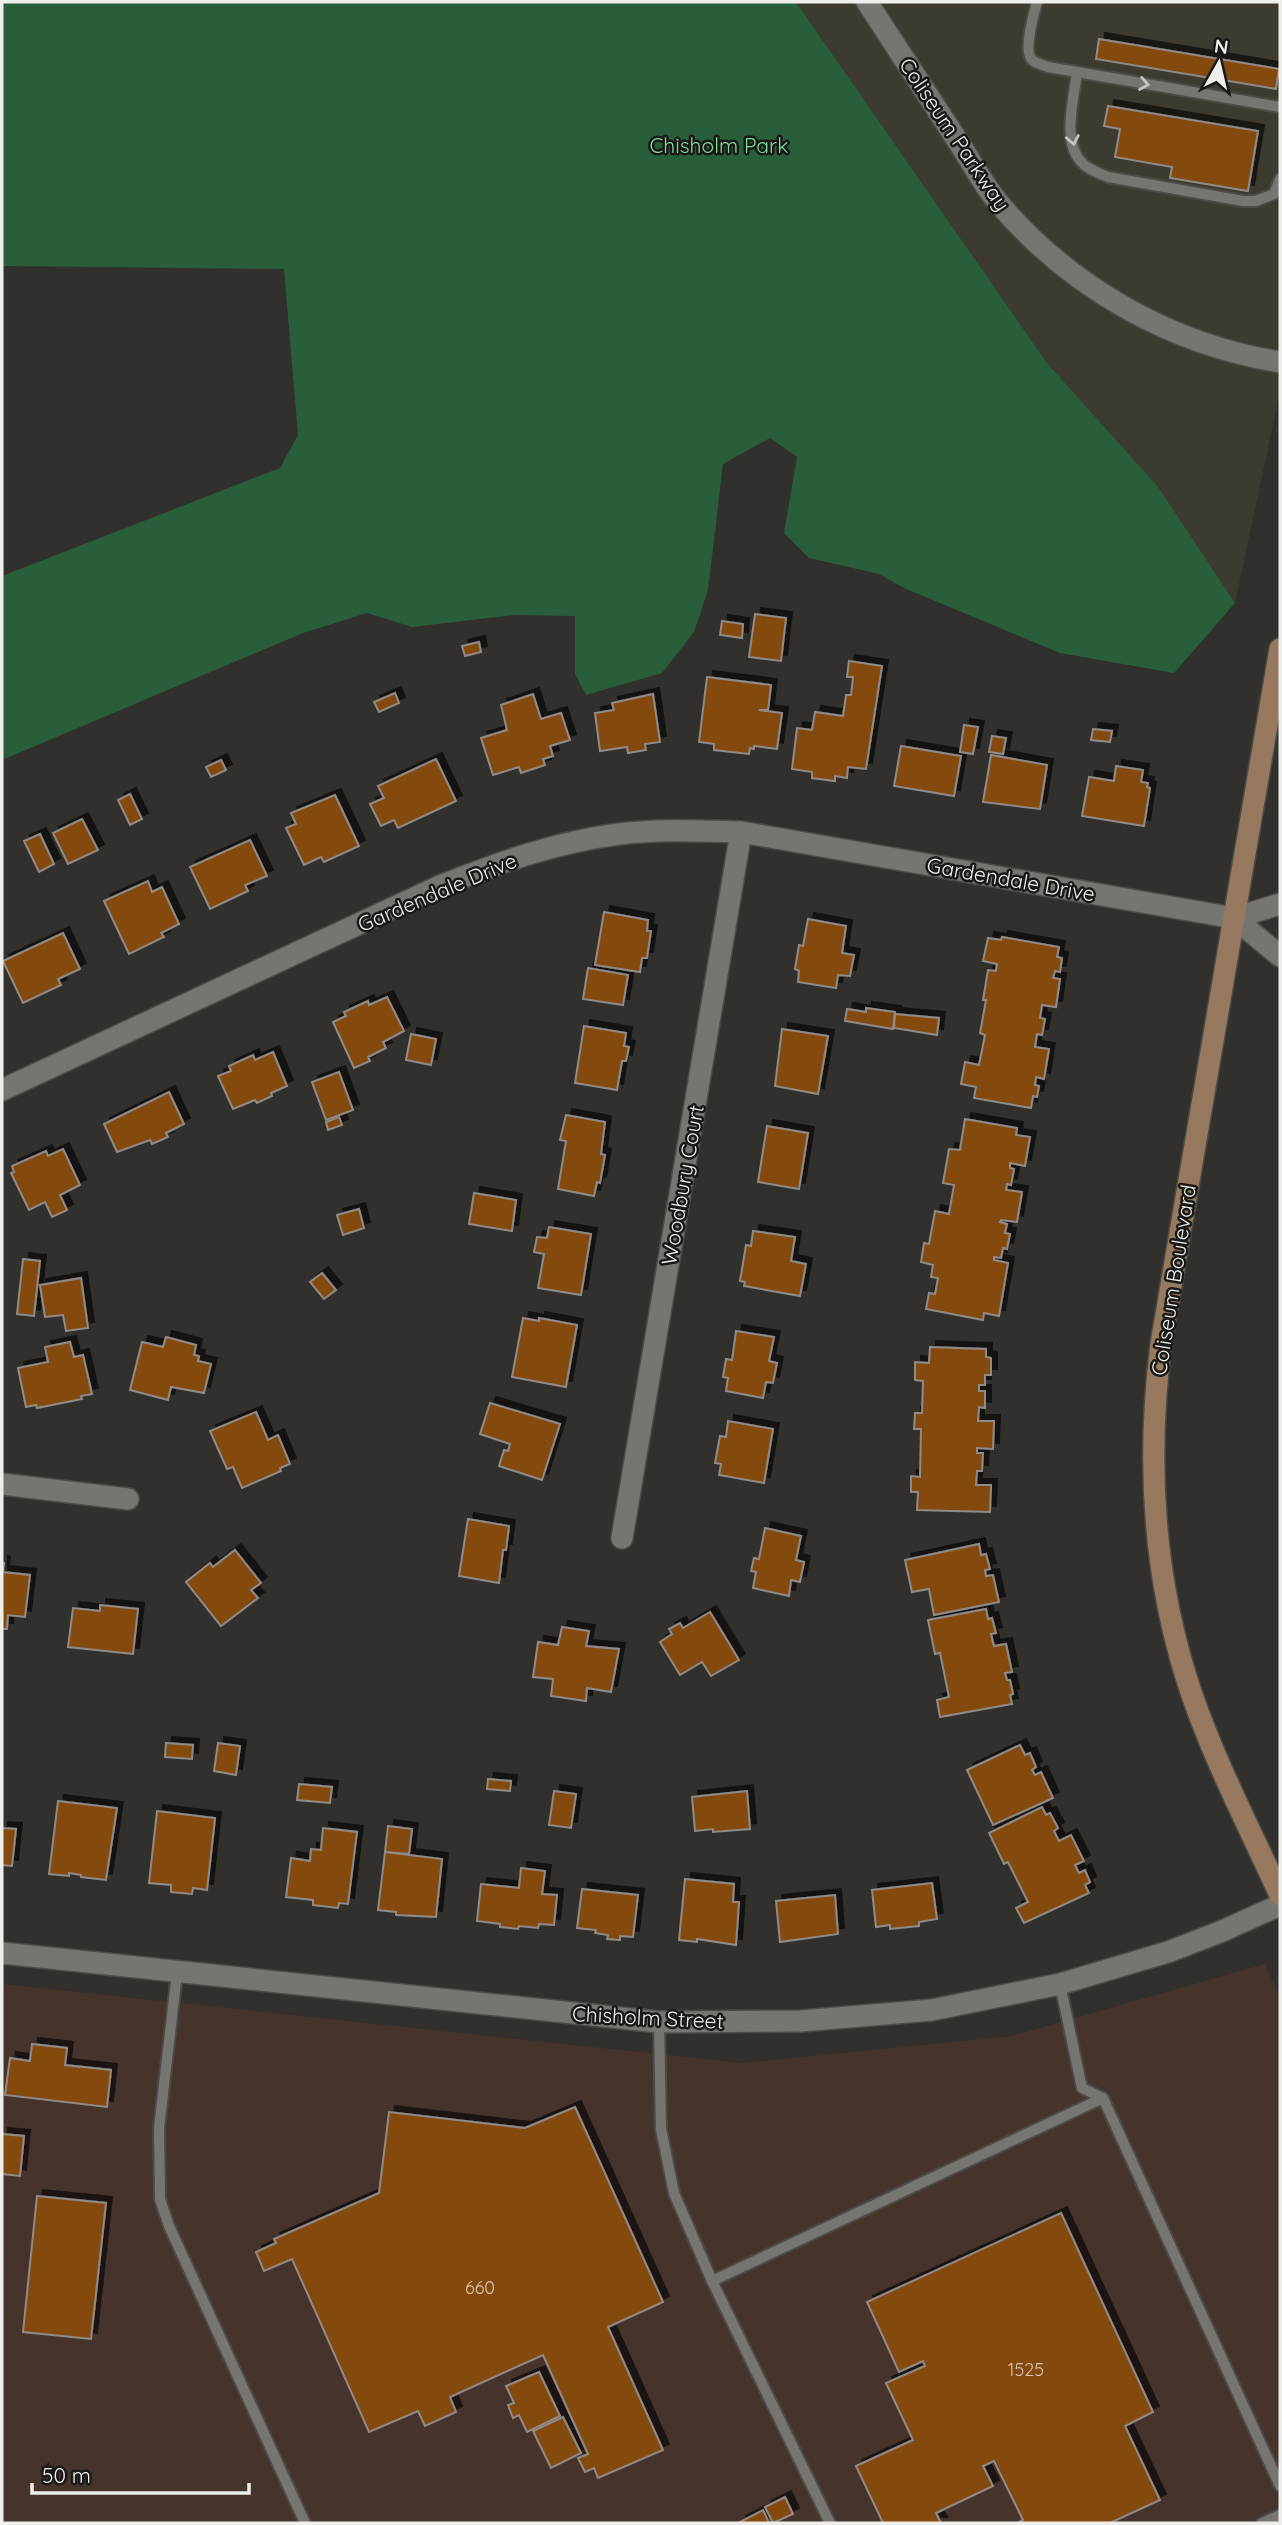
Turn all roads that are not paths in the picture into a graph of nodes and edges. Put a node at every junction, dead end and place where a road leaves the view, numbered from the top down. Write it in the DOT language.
graph roads {
  1 [pos="867,2"];
  2 [pos="1037,2"];
  3 [pos="1077,72"];
  4 [pos="1280,107"];
  5 [pos="1280,179"];
  6 [pos="1280,362"];
  7 [pos="1280,649"];
  8 [pos="741,832"];
  9 [pos="1280,904"];
  10 [pos="1234,918"];
  11 [pos="1280,956"];
  12 [pos="2,1090"];
  13 [pos="2,1483"];
  14 [pos="128,1499"];
  15 [pos="622,1538"];
  16 [pos="1280,1895"];
  17 [pos="1280,1905"];
  18 [pos="2,1953"];
  19 [pos="177,1973"];
  20 [pos="1060,1984"];
  21 [pos="659,2022"];
  22 [pos="1103,2098"];
  23 [pos="712,2280"];
  24 [pos="1280,2486"];
  25 [pos="1280,2515"];
  26 [pos="305,2523"];
  27 [pos="830,2523"];
  28 [pos="1262,2523"];
  1 -- 6 [label="street, Coliseum Parkway"];
  2 -- 3 [label="lane"];
  3 -- 4 [label="lane, one-way"];
  3 -- 5 [label="lane, one-way"];
  7 -- 10 [label="main road, Coliseum Boulevard"];
  8 -- 10 [label="street, Gardendale Drive"];
  8 -- 12 [label="street, Gardendale Drive"];
  8 -- 15 [label="street, Woodbury Court"];
  9 -- 10 [label="street"];
  10 -- 11 [label="street"];
  10 -- 16 [label="main road, Coliseum Boulevard"];
  13 -- 14 [label="street"];
  17 -- 20 [label="street, Chisholm Street"];
  18 -- 19 [label="street, Chisholm Street"];
  19 -- 21 [label="street, Chisholm Street"];
  19 -- 26 [label="lane"];
  20 -- 21 [label="street, Chisholm Street"];
  20 -- 22 [label="lane"];
  21 -- 23 [label="lane"];
  22 -- 23 [label="lane"];
  22 -- 24 [label="lane"];
  23 -- 27 [label="lane"];
  25 -- 28 [label="lane"];
}
